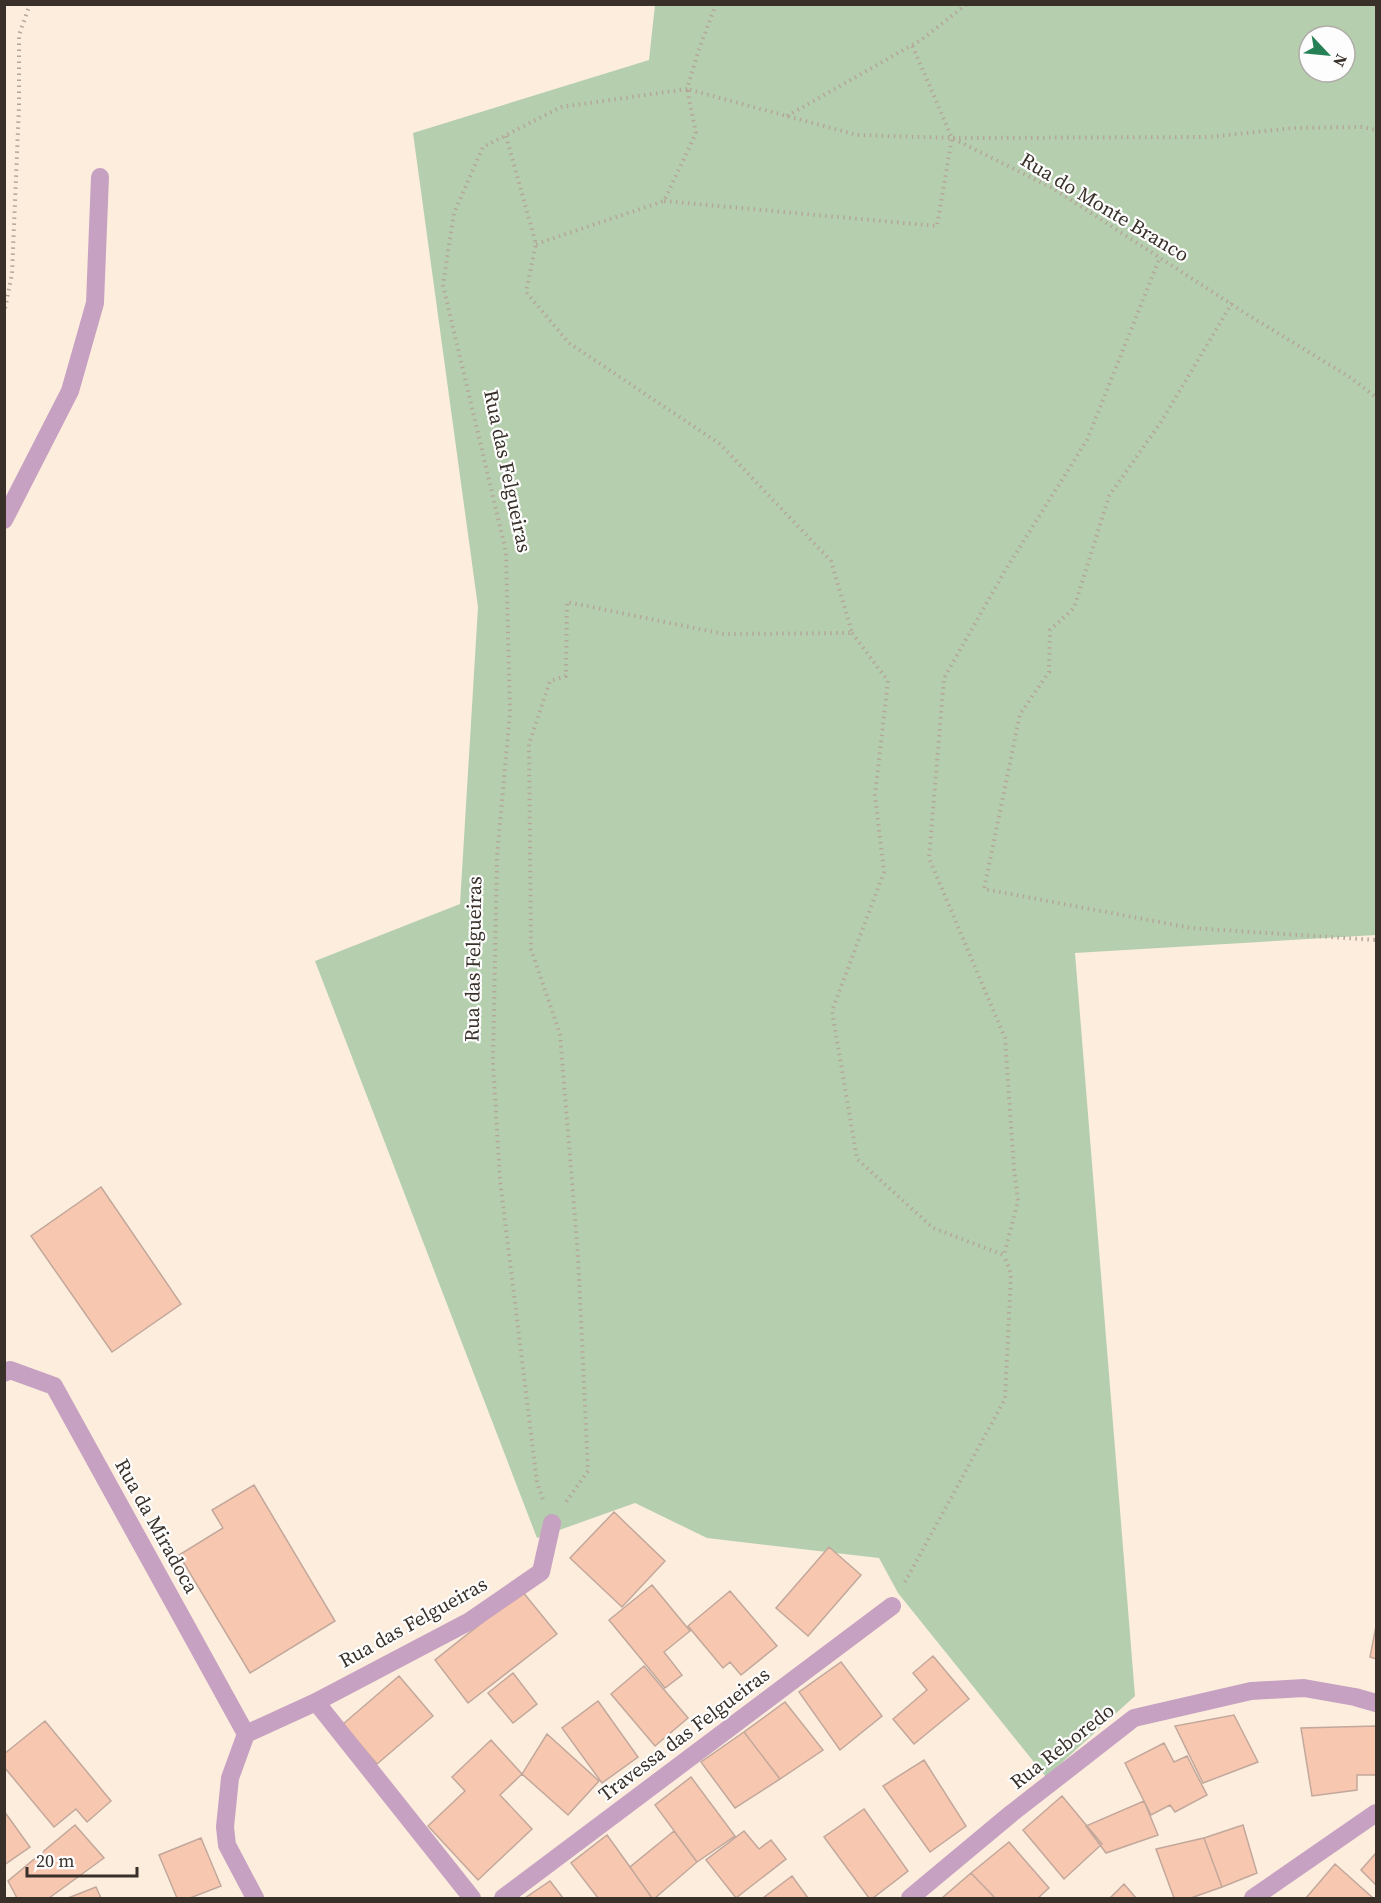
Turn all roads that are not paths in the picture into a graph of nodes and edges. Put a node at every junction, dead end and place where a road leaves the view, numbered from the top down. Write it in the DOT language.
graph roads {
  1 [pos="100,177"];
  2 [pos="4,520"];
  3 [pos="4,1373"];
  4 [pos="552,1522"];
  5 [pos="892,1606"];
  6 [pos="316,1702"];
  7 [pos="1377,1704"];
  8 [pos="246,1734"];
  9 [pos="1377,1814"];
  10 [pos="255,1899"];
  11 [pos="472,1899"];
  12 [pos="503,1899"];
  13 [pos="910,1899"];
  14 [pos="1253,1899"];
  1 -- 2 [label="street"];
  3 -- 8 [label="street, Rua da Miradoca"];
  4 -- 6 [label="street, Rua das Felgueiras"];
  5 -- 12 [label="street, Travessa das Felgueiras"];
  6 -- 8 [label="street, Rua das Felgueiras"];
  6 -- 11 [label="street"];
  7 -- 13 [label="street, Rua Reboredo"];
  8 -- 10 [label="street"];
  9 -- 14 [label="street"];
}
